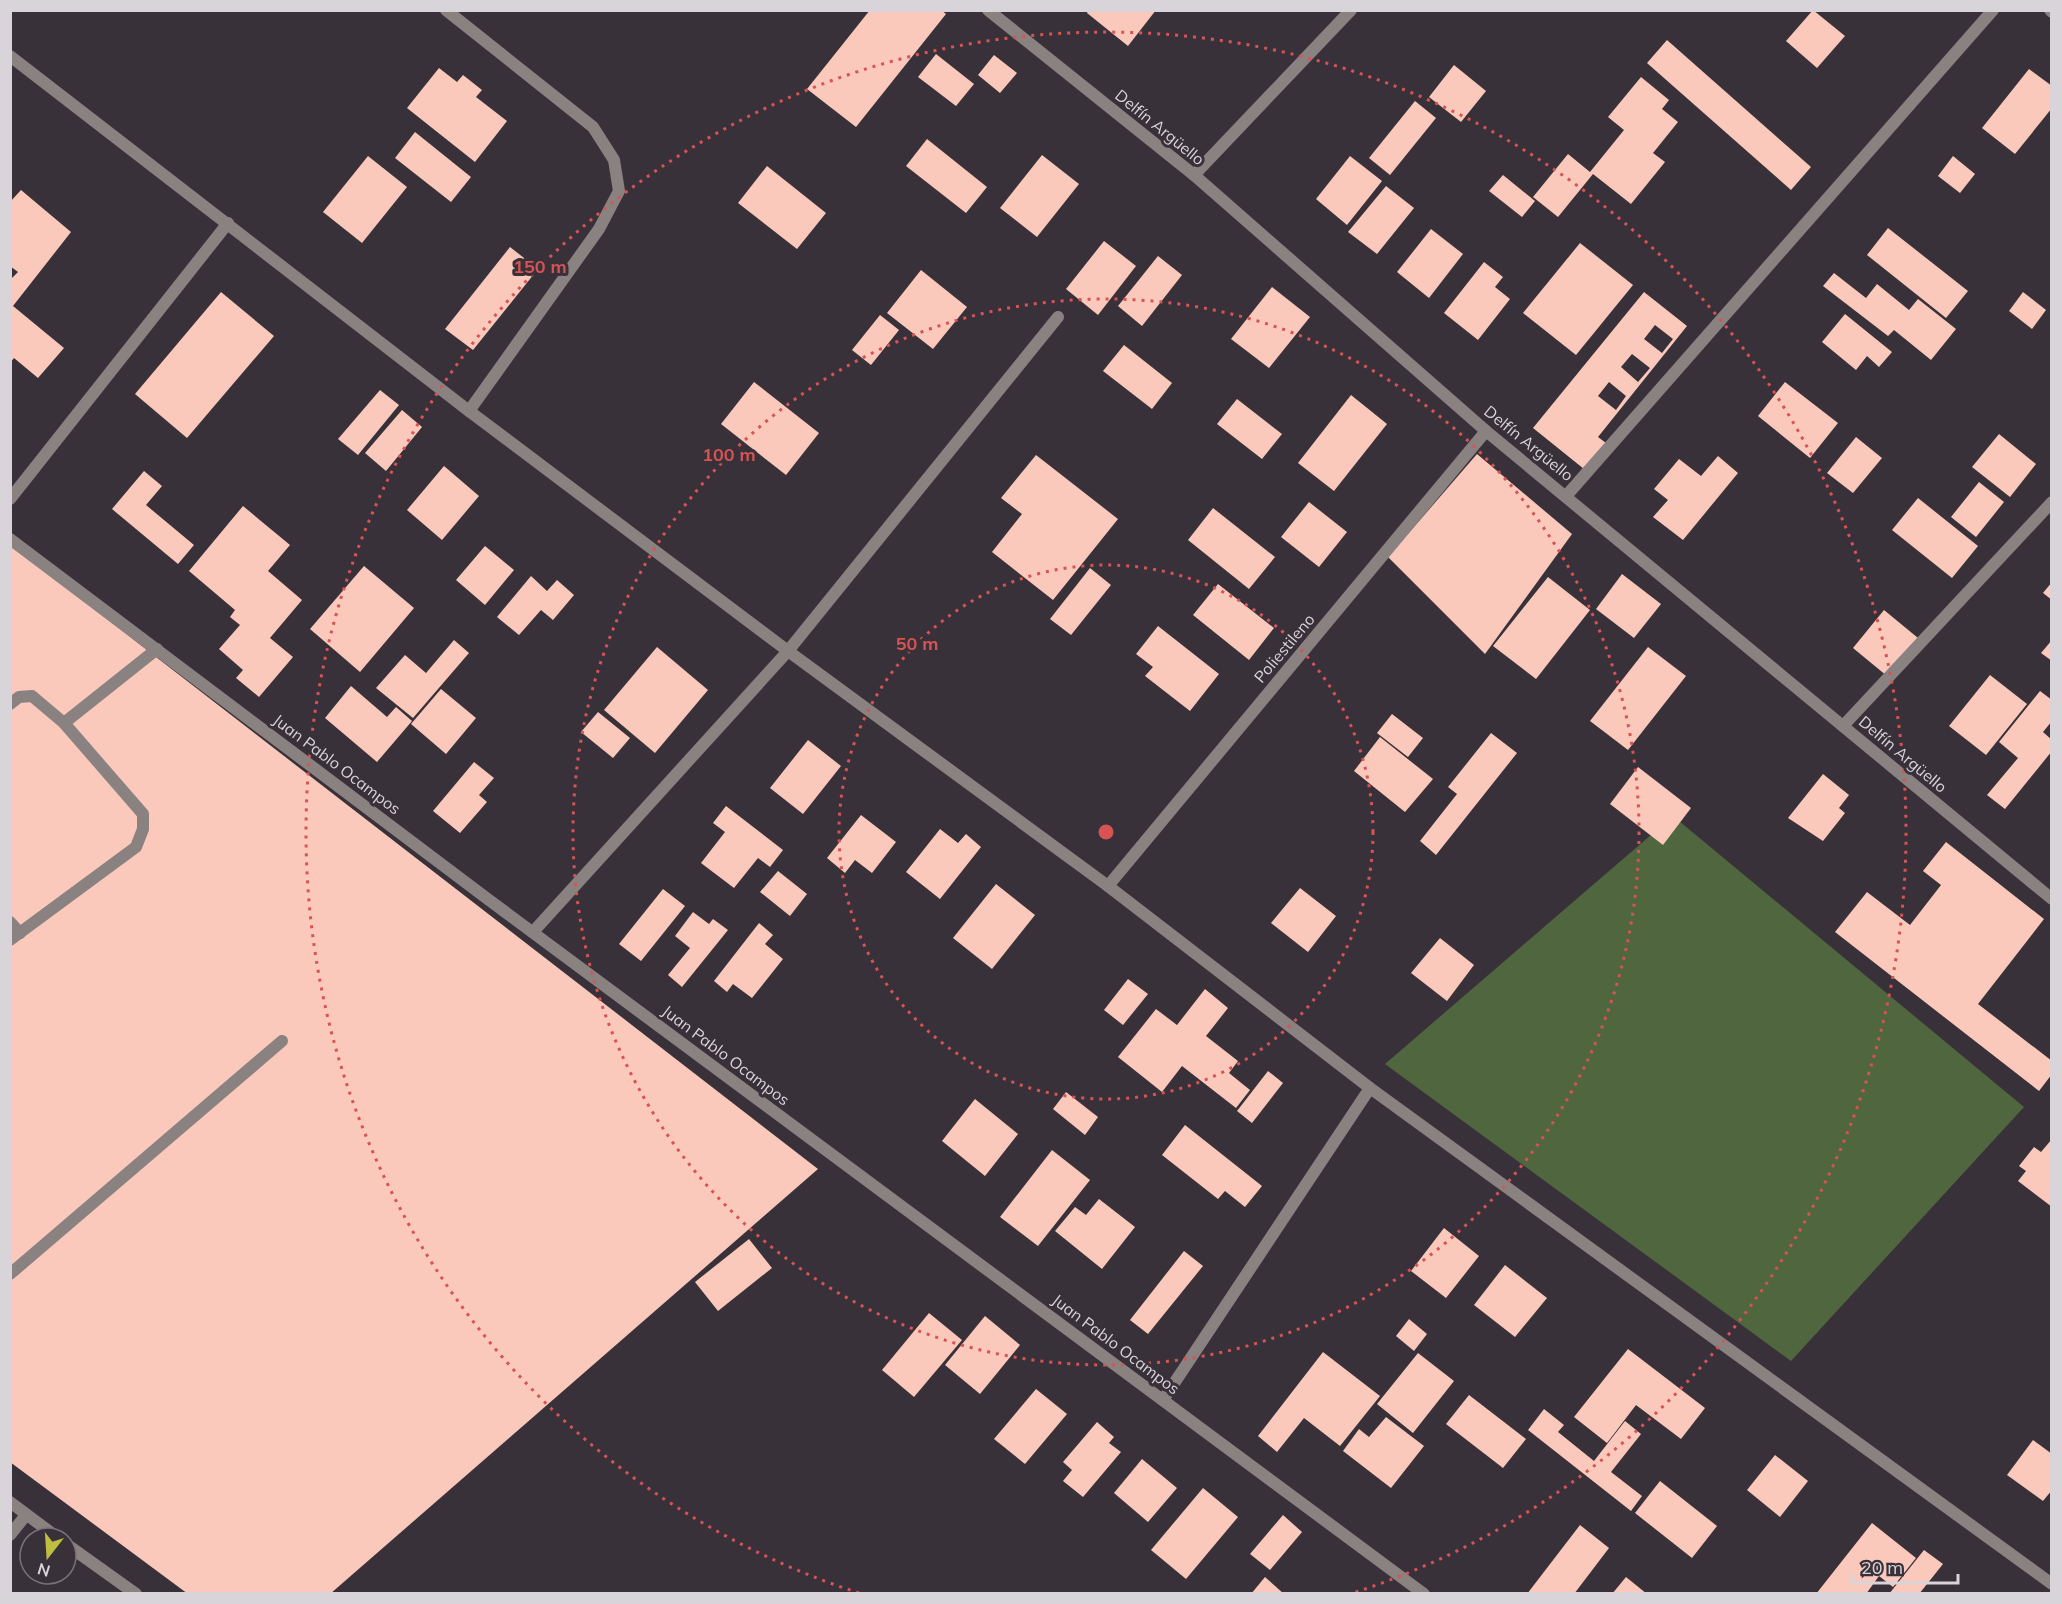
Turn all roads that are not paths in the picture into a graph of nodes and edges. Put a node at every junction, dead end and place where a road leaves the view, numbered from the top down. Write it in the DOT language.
graph roads {
  1 [pos="446,10"];
  2 [pos="988,10"];
  3 [pos="1351,10"];
  4 [pos="1993,10"];
  5 [pos="10,56"];
  6 [pos="1194,175"];
  7 [pos="228,223"];
  8 [pos="1058,316"];
  9 [pos="469,411"];
  10 [pos="1486,431"];
  11 [pos="1566,495"];
  12 [pos="10,499"];
  13 [pos="2052,502"];
  14 [pos="10,539"];
  15 [pos="157,649"];
  16 [pos="788,651"];
  17 [pos="10,704"];
  18 [pos="64,723"];
  19 [pos="1843,726"];
  20 [pos="1108,886"];
  21 [pos="2052,900"];
  22 [pos="10,922"];
  23 [pos="533,932"];
  24 [pos="15,937"];
  25 [pos="282,1041"];
  26 [pos="1371,1088"];
  27 [pos="10,1274"];
  28 [pos="1163,1400"];
  29 [pos="10,1502"];
  30 [pos="26,1515"];
  31 [pos="41,1526"];
  32 [pos="10,1535"];
  33 [pos="78,1552"];
  34 [pos="2052,1584"];
  35 [pos="136,1593"];
  36 [pos="1424,1593"];
  1 -- 9 [label="street"];
  2 -- 6 [label="street, Delfín Argüello"];
  3 -- 6 [label="street"];
  4 -- 11 [label="street"];
  5 -- 7 [label="street"];
  6 -- 10 [label="street, Delfín Argüello"];
  7 -- 9 [label="street"];
  7 -- 12 [label="street"];
  8 -- 16 [label="street"];
  9 -- 16 [label="street"];
  10 -- 11 [label="street, Delfín Argüello"];
  10 -- 20 [label="street, Poliestileno"];
  11 -- 19 [label="street, Delfín Argüello"];
  13 -- 19 [label="street"];
  14 -- 15 [label="street, Juan Pablo Ocampos"];
  15 -- 18 [label="street"];
  15 -- 23 [label="street, Juan Pablo Ocampos"];
  16 -- 20 [label="street"];
  16 -- 23 [label="street"];
  17 -- 18 [label="street"];
  18 -- 24 [label="street"];
  19 -- 21 [label="street, Delfín Argüello"];
  20 -- 26 [label="street"];
  22 -- 24 [label="street"];
  23 -- 28 [label="street, Juan Pablo Ocampos"];
  25 -- 27 [label="street"];
  26 -- 28 [label="street"];
  26 -- 34 [label="street"];
  28 -- 36 [label="street, Juan Pablo Ocampos"];
  29 -- 30 [label="street"];
  30 -- 31 [label="street"];
  30 -- 32 [label="street"];
  33 -- 35 [label="street"];
}
